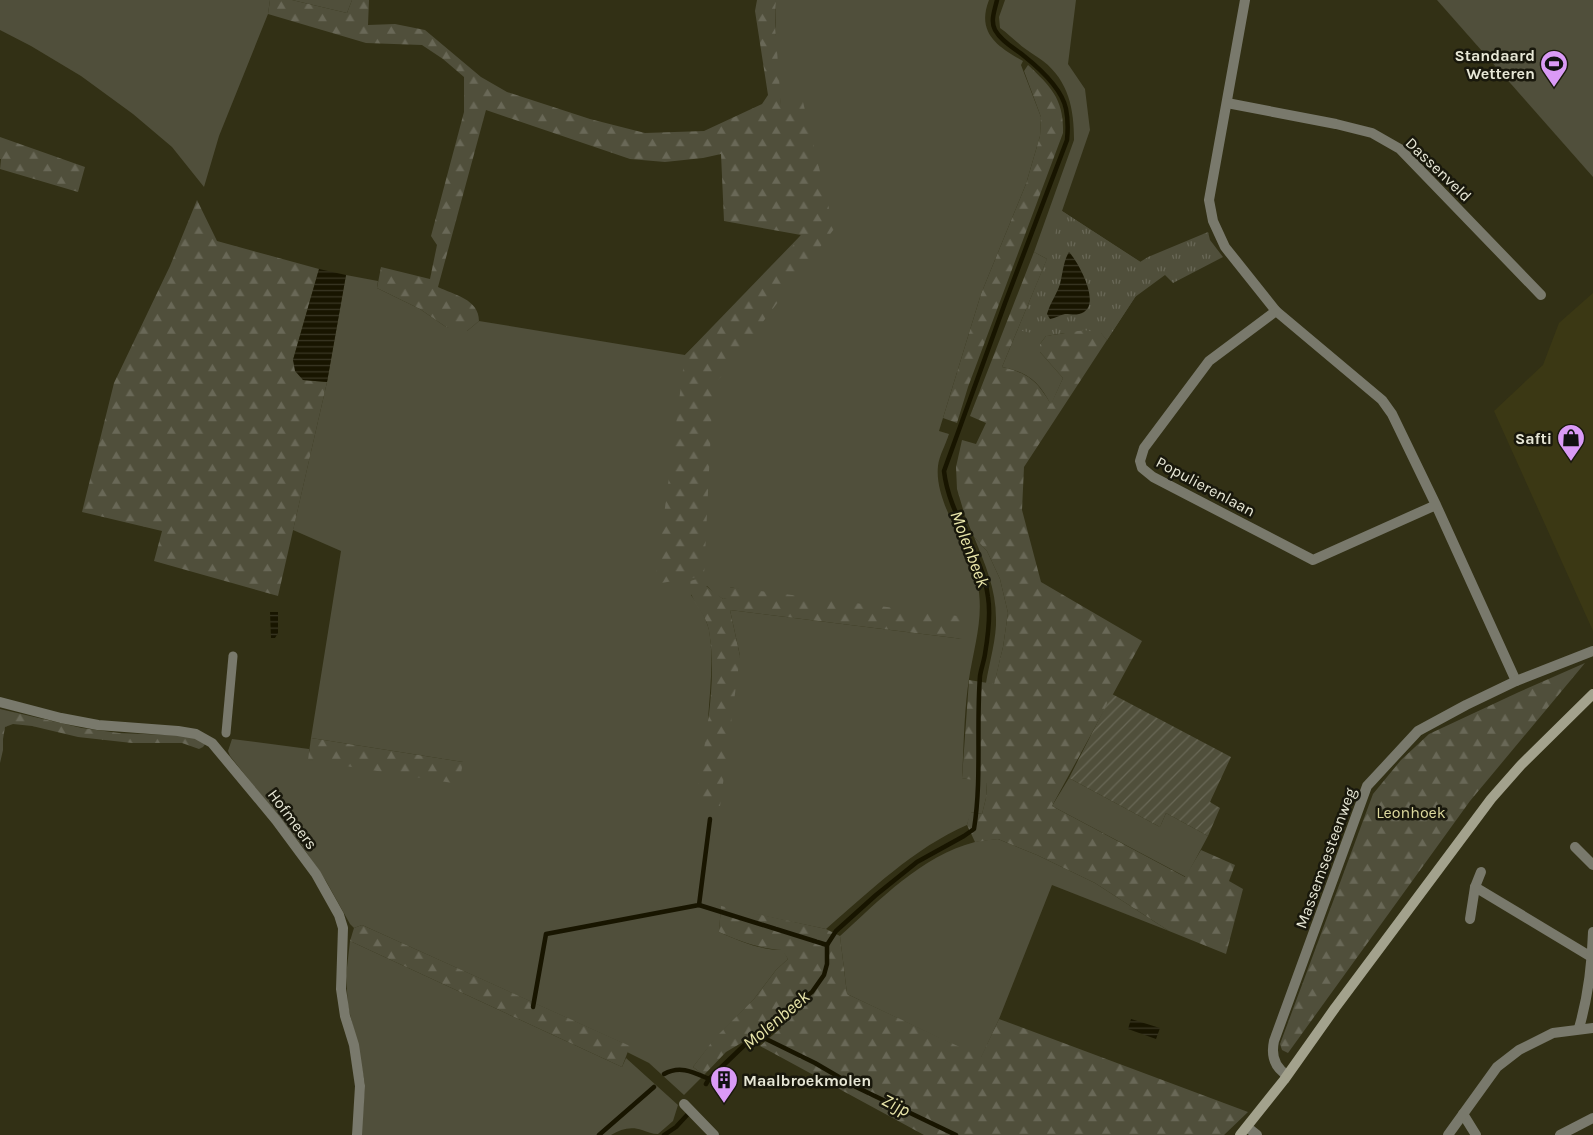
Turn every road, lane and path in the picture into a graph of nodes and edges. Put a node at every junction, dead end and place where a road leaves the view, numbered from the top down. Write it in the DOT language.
graph roads {
  1 [pos="1245,0"];
  2 [pos="1227,103"];
  3 [pos="1541,295"];
  4 [pos="1276,311"];
  5 [pos="1436,505"];
  6 [pos="1593,651"];
  7 [pos="233,656"];
  8 [pos="1516,681"];
  9 [pos="1593,694"];
  10 [pos="0,702"];
  11 [pos="226,733"];
  12 [pos="1575,848"];
  13 [pos="1593,865"];
  14 [pos="1482,872"];
  15 [pos="1474,887"];
  16 [pos="1470,919"];
  17 [pos="1593,932"];
  18 [pos="1592,957"];
  19 [pos="1579,1028"];
  20 [pos="1593,1028"];
  21 [pos="1287,1075"];
  22 [pos="684,1104"];
  23 [pos="1464,1114"];
  24 [pos="1593,1118"];
  25 [pos="1243,1131"];
  26 [pos="357,1135"];
  27 [pos="714,1135"];
  28 [pos="1257,1135"];
  29 [pos="1448,1135"];
  30 [pos="1476,1135"];
  31 [pos="1560,1135"];
  1 -- 2 [label="street"];
  2 -- 3 [label="street, Dassenveld"];
  2 -- 4 [label="street"];
  4 -- 5 [label="street"];
  4 -- 5 [label="street, Populierenlaan"];
  5 -- 8 [label="street"];
  6 -- 8 [label="street, Massemsesteenweg"];
  7 -- 11 [label="lane"];
  8 -- 21 [label="street, Massemsesteenweg"];
  9 -- 21 [label="main road"];
  10 -- 26 [label="street, Hofmeers"];
  12 -- 13 [label="street"];
  14 -- 15 [label="street"];
  15 -- 16 [label="street"];
  15 -- 18 [label="street"];
  17 -- 18 [label="street"];
  18 -- 19 [label="street"];
  19 -- 20 [label="street"];
  19 -- 23 [label="street"];
  21 -- 25 [label="main road"];
  22 -- 27 [label="street"];
  23 -- 29 [label="street"];
  23 -- 30 [label="street"];
  24 -- 31 [label="street"];
  25 -- 28 [label="street"];
}
